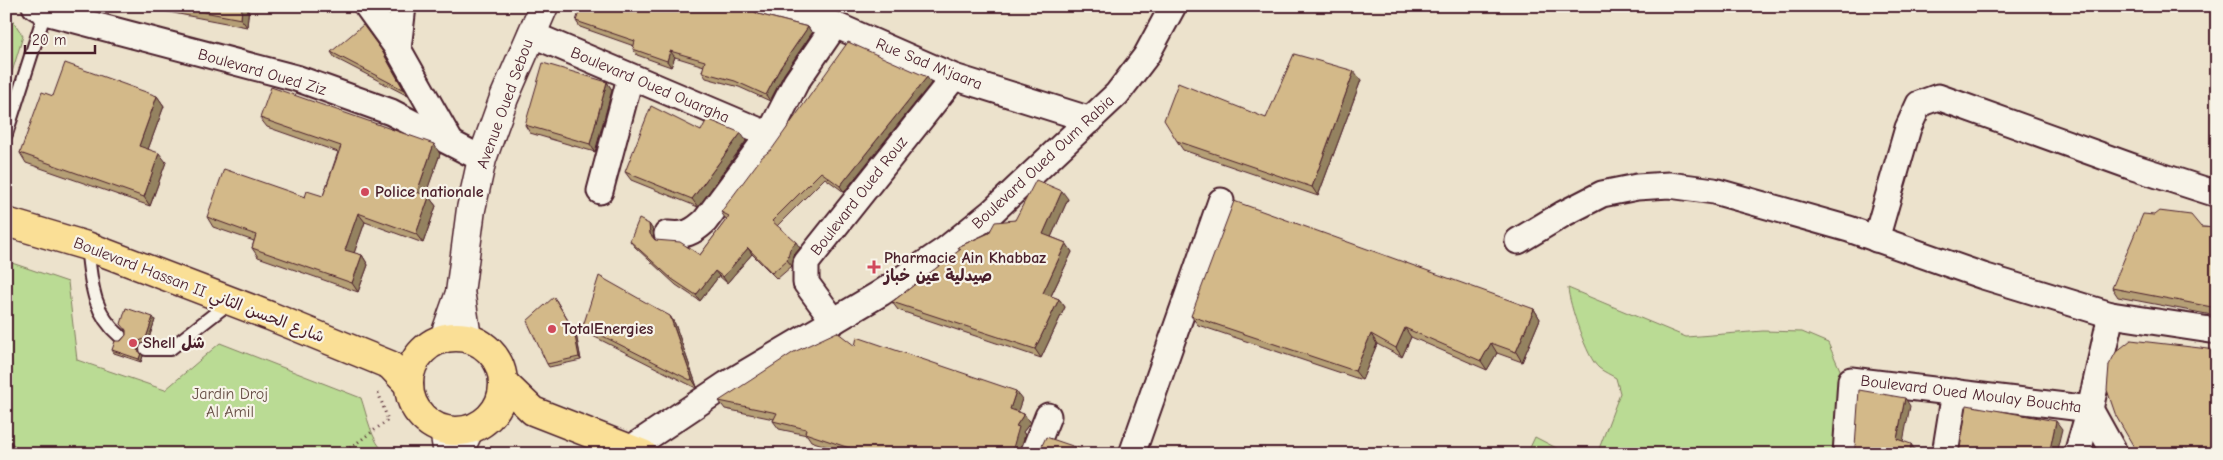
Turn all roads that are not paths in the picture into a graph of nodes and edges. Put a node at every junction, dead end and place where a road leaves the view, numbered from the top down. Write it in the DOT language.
graph roads {
  1 [pos="367,6"];
  2 [pos="403,6"];
  3 [pos="544,6"];
  4 [pos="767,6"];
  5 [pos="1173,6"];
  6 [pos="40,9"];
  7 [pos="835,25"];
  8 [pos="531,34"];
  9 [pos="398,49"];
  10 [pos="954,77"];
  11 [pos="630,78"];
  12 [pos="1091,120"];
  13 [pos="6,134"];
  14 [pos="769,135"];
  15 [pos="450,141"];
  16 [pos="482,159"];
  17 [pos="600,191"];
  18 [pos="2217,194"];
  19 [pos="1221,201"];
  20 [pos="6,222"];
  21 [pos="667,234"];
  22 [pos="1876,239"];
  23 [pos="1518,241"];
  24 [pos="87,246"];
  25 [pos="230,302"];
  26 [pos="2112,315"];
  27 [pos="834,321"];
  28 [pos="2217,332"];
  29 [pos="120,336"];
  30 [pos="456,338"];
  31 [pos="146,349"];
  32 [pos="398,367"];
  33 [pos="504,383"];
  34 [pos="1954,392"];
  35 [pos="2090,409"];
  36 [pos="533,411"];
  37 [pos="1048,416"];
  38 [pos="461,437"];
  39 [pos="637,451"];
  40 [pos="1033,454"];
  41 [pos="1132,454"];
  42 [pos="1846,454"];
  43 [pos="1945,454"];
  44 [pos="2077,454"];
  45 [pos="2116,454"];
  1 -- 9 [label="street"];
  2 -- 9 [label="street"];
  3 -- 8 [label="street, Avenue Oued Sebou"];
  4 -- 7 [label="street, Rue Sad M'jaara"];
  5 -- 12 [label="street, Boulevard Oued Oum Rabia"];
  6 -- 13 [label="lane"];
  6 -- 15 [label="street, Boulevard Oued Ziz"];
  7 -- 10 [label="street, Rue Sad M'jaara"];
  7 -- 14 [label="street"];
  8 -- 11 [label="street, Boulevard Oued Ouargha"];
  8 -- 16 [label="street, Avenue Oued Sebou"];
  9 -- 15 [label="street"];
  10 -- 12 [label="street, Rue Sad M'jaara"];
  10 -- 27 [label="street, Boulevard Oued Rouz"];
  11 -- 14 [label="street, Boulevard Oued Ouargha"];
  11 -- 17 [label="street"];
  12 -- 27 [label="street, Boulevard Oued Oum Rabia"];
  14 -- 21 [label="street"];
  15 -- 16 [label="street, Boulevard Oued Ziz"];
  16 -- 30 [label="street, Avenue Oued Sebou"];
  18 -- 22 [label="street"];
  19 -- 41 [label="street"];
  20 -- 24 [label="main road, Boulevard Hassan II شارع الحسن الثاني"];
  22 -- 23 [label="street"];
  22 -- 26 [label="street"];
  24 -- 25 [label="main road, Boulevard Hassan II شارع الحسن الثاني"];
  24 -- 29 [label="lane"];
  25 -- 31 [label="lane"];
  25 -- 32 [label="main road, Boulevard Hassan II شارع الحسن الثاني"];
  26 -- 28 [label="street"];
  26 -- 35 [label="street"];
  27 -- 39 [label="street, Boulevard Oued Oum Rabia"];
  30 -- 32 [label="main road"];
  30 -- 33 [label="main road"];
  32 -- 38 [label="main road"];
  33 -- 36 [label="main road"];
  33 -- 38 [label="main road"];
  34 -- 35 [label="street, Boulevard Oued Moulay Bouchta"];
  34 -- 42 [label="street, Boulevard Oued Moulay Bouchta"];
  34 -- 43 [label="street"];
  35 -- 44 [label="street"];
  35 -- 45 [label="street"];
  36 -- 38 [label="main road"];
  36 -- 39 [label="main road"];
  37 -- 40 [label="street"];
}
